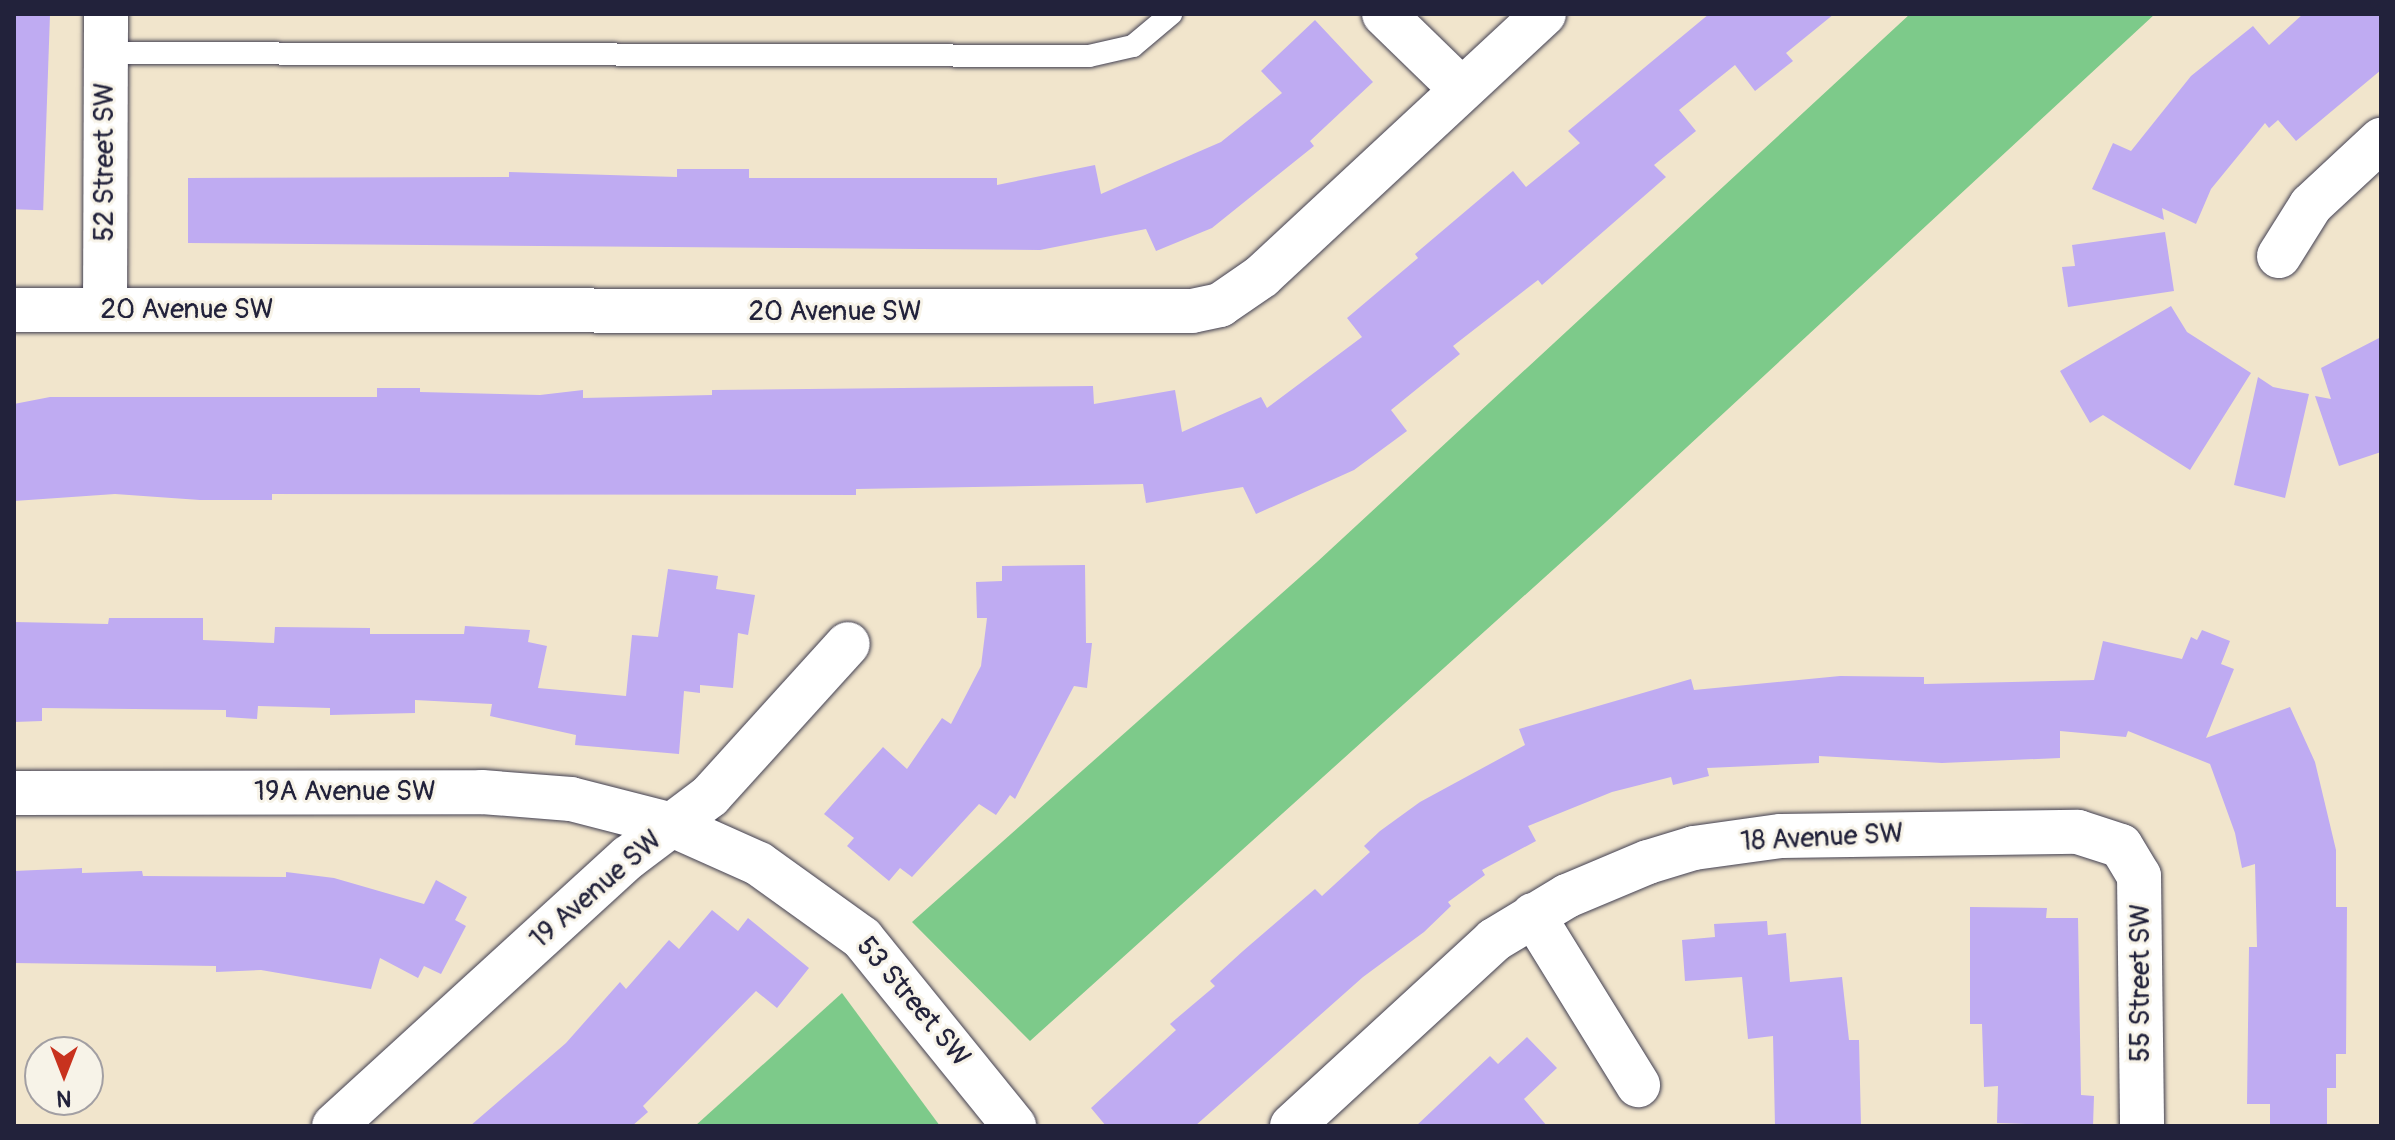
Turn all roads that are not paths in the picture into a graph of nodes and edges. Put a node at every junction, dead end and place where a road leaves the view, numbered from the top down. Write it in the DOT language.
graph roads {
  1 [pos="1171,14"];
  2 [pos="1384,14"];
  3 [pos="1544,14"];
  4 [pos="106,33"];
  5 [pos="1461,89"];
  6 [pos="2381,140"];
  7 [pos="2279,256"];
  8 [pos="14,310"];
  9 [pos="105,310"];
  10 [pos="848,644"];
  11 [pos="14,793"];
  12 [pos="672,825"];
  13 [pos="2121,846"];
  14 [pos="1533,915"];
  15 [pos="1638,1085"];
  16 [pos="334,1126"];
  17 [pos="1014,1126"];
  18 [pos="1292,1126"];
  19 [pos="2142,1126"];
  1 -- 4 [label="lane"];
  2 -- 5 [label="street"];
  3 -- 5 [label="street, 20 Avenue SW"];
  4 -- 9 [label="street, 52 Street SW"];
  5 -- 9 [label="street, 20 Avenue SW"];
  6 -- 7 [label="street"];
  8 -- 9 [label="street, 20 Avenue SW"];
  10 -- 12 [label="street, 19 Avenue SW"];
  11 -- 12 [label="street, 19A Avenue SW"];
  12 -- 16 [label="street, 19 Avenue SW"];
  12 -- 17 [label="street, 53 Street SW"];
  13 -- 14 [label="street, 18 Avenue SW"];
  13 -- 19 [label="street, 55 Street SW"];
  14 -- 15 [label="street"];
  14 -- 18 [label="street, 18 Avenue SW"];
}
